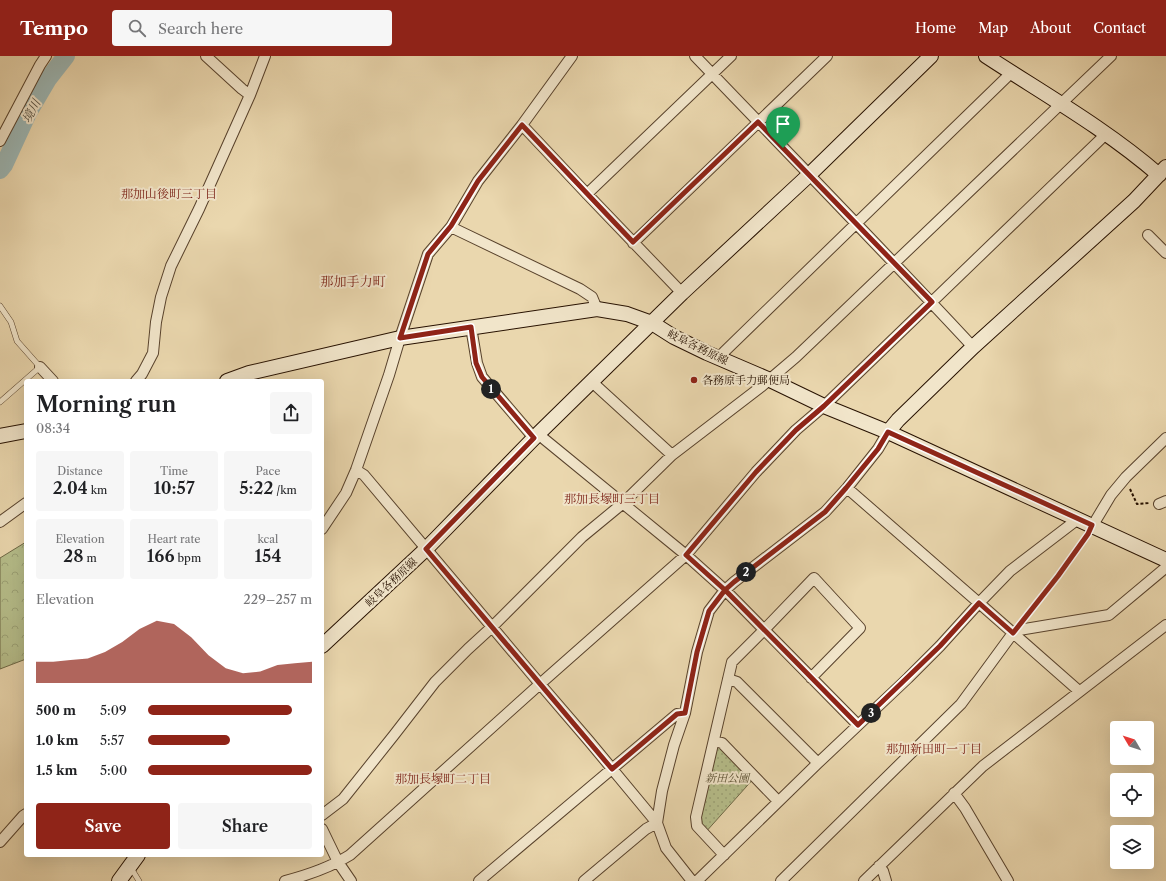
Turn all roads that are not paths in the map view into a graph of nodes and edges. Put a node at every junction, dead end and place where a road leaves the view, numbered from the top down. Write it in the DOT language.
graph roads {
  1 [pos="46,56"];
  2 [pos="206,56"];
  3 [pos="265,56"];
  4 [pos="572,56"];
  5 [pos="696,56"];
  6 [pos="731,56"];
  7 [pos="827,56"];
  8 [pos="931,56"];
  9 [pos="986,56"];
  10 [pos="1111,56"];
  11 [pos="1011,72"];
  12 [pos="713,74"];
  13 [pos="250,95"];
  14 [pos="1060,104"];
  15 [pos="758,122"];
  16 [pos="522,125"];
  17 [pos="1106,134"];
  18 [pos="0,141"];
  19 [pos="1164,174"];
  20 [pos="809,175"];
  21 [pos="587,194"];
  22 [pos="856,223"];
  23 [pos="451,226"];
  24 [pos="1148,236"];
  25 [pos="633,242"];
  26 [pos="1166,253"];
  27 [pos="894,262"];
  28 [pos="682,293"];
  29 [pos="932,302"];
  30 [pos="0,306"];
  31 [pos="597,309"];
  32 [pos="652,322"];
  33 [pos="471,327"];
  34 [pos="400,338"];
  35 [pos="973,347"];
  36 [pos="720,358"];
  37 [pos="40,367"];
  38 [pos="26,379"];
  39 [pos="51,379"];
  40 [pos="138,379"];
  41 [pos="232,379"];
  42 [pos="770,380"];
  43 [pos="24,381"];
  44 [pos="592,382"];
  45 [pos="0,402"];
  46 [pos="824,406"];
  47 [pos="24,431"];
  48 [pos="888,432"];
  49 [pos="0,436"];
  50 [pos="536,436"];
  51 [pos="1166,438"];
  52 [pos="672,455"];
  53 [pos="356,470"];
  54 [pos="846,488"];
  55 [pos="24,504"];
  56 [pos="622,504"];
  57 [pos="1078,518"];
  58 [pos="0,522"];
  59 [pos="1092,525"];
  60 [pos="324,526"];
  61 [pos="426,549"];
  62 [pos="686,555"];
  63 [pos="1162,563"];
  64 [pos="725,590"];
  65 [pos="979,603"];
  66 [pos="1166,625"];
  67 [pos="492,627"];
  68 [pos="764,630"];
  69 [pos="1013,633"];
  70 [pos="324,644"];
  71 [pos="811,678"];
  72 [pos="728,679"];
  73 [pos="540,684"];
  74 [pos="1078,691"];
  75 [pos="685,713"];
  76 [pos="858,725"];
  77 [pos="714,740"];
  78 [pos="818,763"];
  79 [pos="612,769"];
  80 [pos="954,793"];
  81 [pos="778,801"];
  82 [pos="324,813"];
  83 [pos="24,816"];
  84 [pos="657,823"];
  85 [pos="324,833"];
  86 [pos="0,842"];
  87 [pos="724,855"];
  88 [pos="137,857"];
  89 [pos="338,862"];
  90 [pos="879,866"];
  91 [pos="130,867"];
  92 [pos="119,881"];
  93 [pos="139,881"];
  94 [pos="285,881"];
  95 [pos="351,881"];
  96 [pos="479,881"];
  97 [pos="584,881"];
  98 [pos="692,881"];
  99 [pos="697,881"];
  100 [pos="781,881"];
  101 [pos="864,881"];
  102 [pos="886,881"];
  103 [pos="1008,881"];
  1 -- 18 [label="street"];
  2 -- 13 [label="street"];
  3 -- 13 [label="street"];
  4 -- 16 [label="street"];
  5 -- 12 [label="street"];
  6 -- 12 [label="street"];
  7 -- 15 [label="street"];
  8 -- 20 [label="street"];
  9 -- 11 [label="street"];
  10 -- 14 [label="street"];
  11 -- 14 [label="street"];
  11 -- 22 [label="street"];
  12 -- 15 [label="street"];
  12 -- 21 [label="street"];
  13 -- 40 [label="street"];
  14 -- 17 [label="street"];
  14 -- 27 [label="street"];
  15 -- 20 [label="street"];
  15 -- 25 [label="street"];
  16 -- 21 [label="street"];
  16 -- 23 [label="street"];
  17 -- 19 [label="street"];
  17 -- 29 [label="street"];
  19 -- 35 [label="street"];
  20 -- 22 [label="street"];
  20 -- 28 [label="street"];
  21 -- 25 [label="street"];
  22 -- 27 [label="street"];
  22 -- 36 [label="street"];
  23 -- 31 [label="street"];
  23 -- 34 [label="street"];
  24 -- 26 [label="street"];
  25 -- 28 [label="street"];
  27 -- 29 [label="street"];
  27 -- 42 [label="street"];
  28 -- 32 [label="street"];
  29 -- 35 [label="street"];
  29 -- 46 [label="street"];
  30 -- 37 [label="lane"];
  31 -- 32 [label="street"];
  31 -- 33 [label="street"];
  32 -- 36 [label="street, 岐阜各務原線"];
  32 -- 44 [label="street, 岐阜各務原線"];
  33 -- 34 [label="street"];
  33 -- 50 [label="street"];
  34 -- 41 [label="street"];
  34 -- 53 [label="street"];
  35 -- 48 [label="street"];
  36 -- 42 [label="street, 岐阜各務原線"];
  37 -- 38 [label="lane"];
  37 -- 39 [label="street"];
  42 -- 46 [label="street, 岐阜各務原線"];
  42 -- 52 [label="street"];
  43 -- 45 [label="lane"];
  44 -- 50 [label="street, 岐阜各務原線"];
  44 -- 52 [label="street"];
  46 -- 48 [label="street, 岐阜各務原線"];
  46 -- 62 [label="street"];
  47 -- 49 [label="street"];
  48 -- 54 [label="street"];
  48 -- 57 [label="street, 岐阜各務原線"];
  50 -- 56 [label="street"];
  50 -- 61 [label="street, 岐阜各務原線"];
  51 -- 59 [label="street"];
  52 -- 56 [label="street"];
  53 -- 60 [label="street"];
  53 -- 61 [label="street"];
  54 -- 64 [label="street"];
  54 -- 65 [label="street"];
  55 -- 58 [label="street"];
  56 -- 62 [label="street"];
  56 -- 67 [label="street"];
  57 -- 59 [label="street, 岐阜各務原線"];
  57 -- 65 [label="street"];
  59 -- 63 [label="street, 岐阜各務原線"];
  61 -- 67 [label="street"];
  61 -- 70 [label="street, 岐阜各務原線"];
  62 -- 64 [label="street"];
  62 -- 73 [label="street"];
  63 -- 69 [label="street"];
  64 -- 68 [label="street"];
  64 -- 75 [label="street"];
  65 -- 69 [label="street"];
  65 -- 76 [label="street"];
  66 -- 74 [label="street"];
  67 -- 73 [label="street"];
  67 -- 82 [label="street"];
  68 -- 71 [label="street"];
  68 -- 71 [label="street"];
  68 -- 72 [label="street"];
  69 -- 74 [label="street"];
  69 -- 100 [label="street"];
  71 -- 76 [label="street"];
  72 -- 77 [label="street"];
  72 -- 78 [label="street"];
  73 -- 79 [label="street"];
  73 -- 89 [label="street"];
  74 -- 80 [label="street"];
  75 -- 79 [label="street"];
  75 -- 84 [label="street"];
  76 -- 78 [label="street"];
  77 -- 81 [label="street"];
  77 -- 87 [label="street"];
  78 -- 81 [label="street"];
  79 -- 84 [label="street"];
  79 -- 96 [label="street"];
  80 -- 90 [label="street"];
  80 -- 103 [label="street"];
  81 -- 87 [label="street"];
  83 -- 86 [label="street"];
  84 -- 97 [label="street"];
  84 -- 98 [label="street"];
  85 -- 89 [label="street"];
  87 -- 99 [label="street"];
  88 -- 91 [label="street"];
  89 -- 94 [label="street"];
  89 -- 95 [label="street"];
  90 -- 101 [label="street"];
  90 -- 102 [label="street"];
  91 -- 92 [label="street"];
  91 -- 93 [label="lane"];
}
